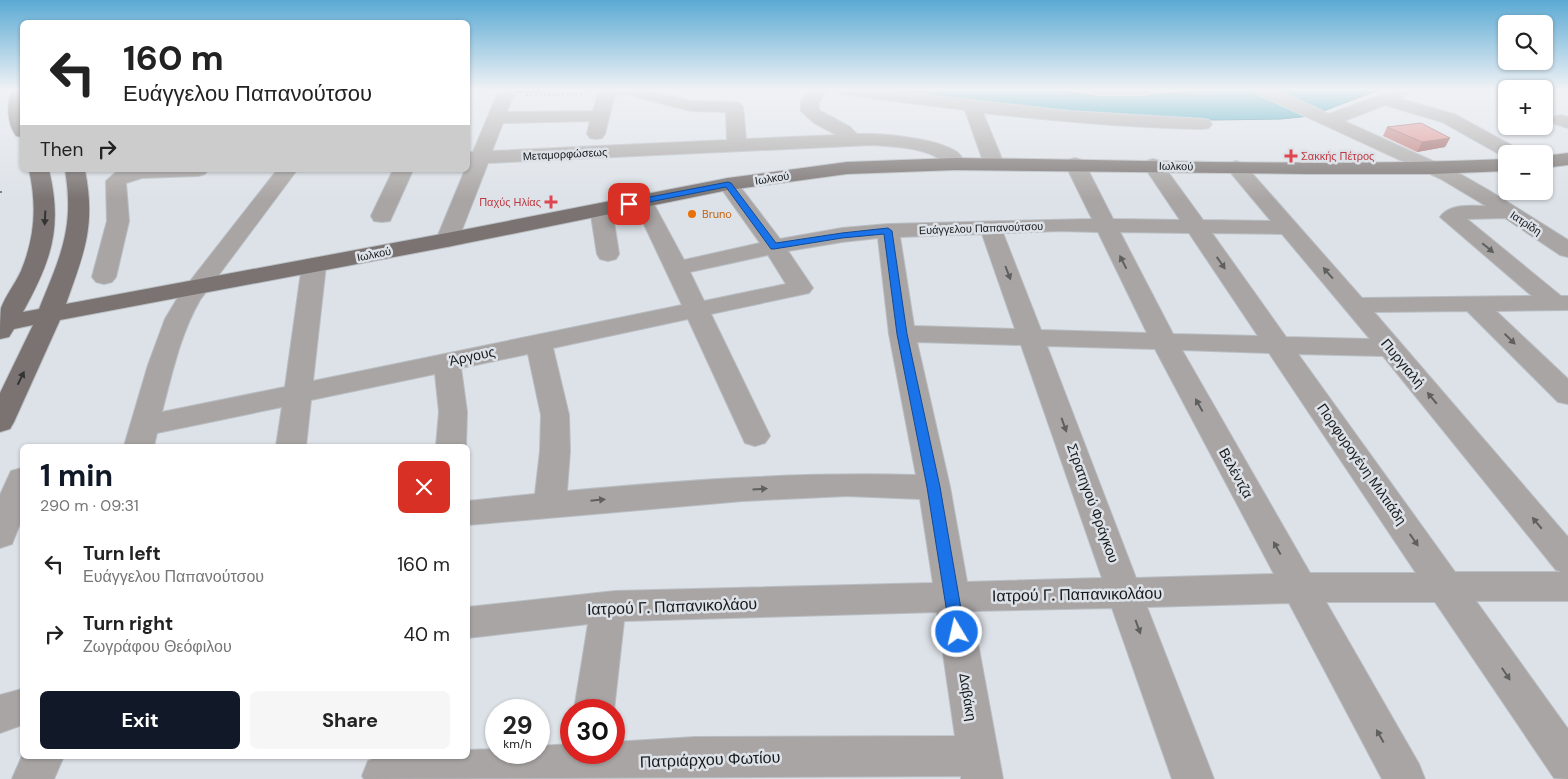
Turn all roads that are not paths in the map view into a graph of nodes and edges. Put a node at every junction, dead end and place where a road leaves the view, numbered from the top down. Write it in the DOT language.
graph roads {
  1 [pos="491,126"];
  2 [pos="597,126"];
  3 [pos="735,126"];
  4 [pos="833,126"];
  5 [pos="980,126"];
  6 [pos="1339,126"];
  7 [pos="1463,126"];
  8 [pos="852,140"];
  9 [pos="736,145"];
  10 [pos="1498,146"];
  11 [pos="591,152"];
  12 [pos="474,158"];
  13 [pos="1568,159"];
  14 [pos="1553,161"];
  15 [pos="956,164"];
  16 [pos="994,164"];
  17 [pos="1075,164"];
  18 [pos="1153,166"];
  19 [pos="1497,166"];
  20 [pos="1236,167"];
  21 [pos="1432,168"];
  22 [pos="470,170"];
  23 [pos="40,172"];
  24 [pos="75,172"];
  25 [pos="154,172"];
  26 [pos="285,172"];
  27 [pos="403,172"];
  28 [pos="469,172"];
  29 [pos="728,184"];
  30 [pos="1483,195"];
  31 [pos="643,201"];
  32 [pos="601,209"];
  33 [pos="1509,212"];
  34 [pos="382,216"];
  35 [pos="1104,224"];
  36 [pos="1196,226"];
  37 [pos="990,227"];
  38 [pos="1289,228"];
  39 [pos="888,231"];
  40 [pos="447,240"];
  41 [pos="774,247"];
  42 [pos="1568,250"];
  43 [pos="608,254"];
  44 [pos="314,265"];
  45 [pos="68,267"];
  46 [pos="677,268"];
  47 [pos="104,276"];
  48 [pos="198,286"];
  49 [pos="131,299"];
  50 [pos="1562,303"];
  51 [pos="1355,305"];
  52 [pos="1475,305"];
  53 [pos="696,309"];
  54 [pos="50,315"];
  55 [pos="2,326"];
  56 [pos="902,334"];
  57 [pos="1032,338"];
  58 [pos="538,342"];
  59 [pos="1165,343"];
  60 [pos="1280,346"];
  61 [pos="1390,348"];
  62 [pos="447,362"];
  63 [pos="297,394"];
  64 [pos="1568,395"];
  65 [pos="0,422"];
  66 [pos="141,436"];
  67 [pos="755,436"];
  68 [pos="291,444"];
  69 [pos="451,444"];
  70 [pos="20,484"];
  71 [pos="934,487"];
  72 [pos="550,505"];
  73 [pos="470,513"];
  74 [pos="0,535"];
  75 [pos="1568,560"];
  76 [pos="1568,586"];
  77 [pos="1446,587"];
  78 [pos="1299,588"];
  79 [pos="1126,593"];
  80 [pos="952,597"];
  81 [pos="608,607"];
  82 [pos="470,622"];
  83 [pos="595,699"];
  84 [pos="20,708"];
  85 [pos="0,714"];
  86 [pos="43,759"];
  87 [pos="1568,764"];
  88 [pos="587,765"];
  89 [pos="980,767"];
  90 [pos="695,768"];
  91 [pos="384,770"];
  92 [pos="33,779"];
  93 [pos="1193,779"];
  94 [pos="1404,779"];
  1 -- 12 [label="street"];
  2 -- 11 [label="street"];
  3 -- 9 [label="street"];
  4 -- 8 [label="street"];
  5 -- 16 [label="street"];
  6 -- 21 [label="street, Ιατρίδη"];
  7 -- 10 [label="street"];
  8 -- 9 [label="street, Μεταμορφώσεως"];
  8 -- 15 [label="street, Μεταμορφώσεως"];
  9 -- 11 [label="street, Μεταμορφώσεως"];
  11 -- 12 [label="street, Μεταμορφώσεως"];
  12 -- 22 [label="street"];
  13 -- 14 [label="main road"];
  15 -- 16 [label="main road, Ιωλκού"];
  15 -- 29 [label="main road, Ιωλκού"];
  16 -- 17 [label="main road, Ιωλκού"];
  17 -- 18 [label="main road, Ιωλκού"];
  17 -- 35 [label="street, Βελέντζα"];
  18 -- 20 [label="main road, Ιωλκού"];
  18 -- 36 [label="street, Πορφυρογένη Μιλτιάδη"];
  19 -- 21 [label="main road, Ιωλκού"];
  19 -- 30 [label="street"];
  20 -- 21 [label="main road, Ιωλκού"];
  20 -- 38 [label="street, Πυργιαλή"];
  21 -- 30 [label="street, Ιατρίδη"];
  23 -- 55 [label="main road, one-way"];
  24 -- 45 [label="main road"];
  25 -- 47 [label="street"];
  26 -- 48 [label="street"];
  27 -- 34 [label="street"];
  28 -- 40 [label="street"];
  29 -- 31 [label="main road, Ιωλκού"];
  29 -- 41 [label="street"];
  30 -- 33 [label="street, Ιατρίδη"];
  31 -- 32 [label="main road, Ιωλκού"];
  31 -- 46 [label="street"];
  32 -- 40 [label="main road, Ιωλκού"];
  32 -- 43 [label="street"];
  33 -- 42 [label="street, Ιατρίδη"];
  33 -- 50 [label="street, one-way"];
  35 -- 36 [label="street, Ευάγγελου Παπανούτσου"];
  35 -- 37 [label="street, Ευάγγελου Παπανούτσου"];
  59 -- 35 [label="street, Βελέντζα, one-way"];
  36 -- 38 [label="street, Ευάγγελου Παπανούτσου"];
  36 -- 60 [label="street, Πορφυρογένη Μιλτιάδη, one-way"];
  37 -- 39 [label="street, Ευάγγελου Παπανούτσου"];
  37 -- 57 [label="street, Στρατηγού Φράγκου, one-way"];
  51 -- 38 [label="street, Πυργιαλή, one-way"];
  39 -- 41 [label="street, Ευάγγελου Παπανούτσου"];
  39 -- 56 [label="street, Δαβάκη"];
  40 -- 44 [label="main road, Ιωλκού"];
  41 -- 46 [label="street, Ευάγγελου Παπανούτσου"];
  41 -- 53 [label="street, Άργους"];
  44 -- 48 [label="main road, Ιωλκού"];
  44 -- 63 [label="street"];
  45 -- 49 [label="main road"];
  45 -- 54 [label="main road"];
  46 -- 53 [label="street"];
  48 -- 49 [label="main road, Ιωλκού"];
  48 -- 66 [label="street"];
  49 -- 54 [label="main road, Ιωλκού"];
  50 -- 52 [label="street"];
  51 -- 52 [label="street"];
  51 -- 61 [label="street, Πυργιαλή"];
  52 -- 64 [label="street, one-way"];
  53 -- 58 [label="street, Άργους"];
  53 -- 67 [label="street"];
  54 -- 55 [label="main road, Ιωλκού"];
  65 -- 54 [label="main road, one-way"];
  56 -- 57 [label="street"];
  56 -- 71 [label="street, Δαβάκη"];
  57 -- 59 [label="street"];
  57 -- 79 [label="street, Στρατηγού Φράγκου, one-way"];
  58 -- 62 [label="street, Άργους"];
  58 -- 72 [label="street"];
  59 -- 60 [label="street"];
  78 -- 59 [label="street, Βελέντζα, one-way"];
  60 -- 61 [label="street"];
  60 -- 77 [label="street, Πορφυρογένη Μιλτιάδη, one-way"];
  75 -- 61 [label="street, Πυργιαλή, one-way"];
  62 -- 63 [label="street, Άργους"];
  62 -- 69 [label="street"];
  63 -- 66 [label="street, Άργους"];
  63 -- 68 [label="street"];
  70 -- 74 [label="street"];
  72 -- 71 [label="street, one-way"];
  71 -- 80 [label="street, Δαβάκη"];
  72 -- 73 [label="street"];
  76 -- 77 [label="street, Ιατρού Γ. Παπανικολάου"];
  77 -- 78 [label="street, Ιατρού Γ. Παπανικολάου"];
  77 -- 87 [label="street, Πορφυρογένη Μιλτιάδη, one-way"];
  78 -- 79 [label="street, Ιατρού Γ. Παπανικολάου"];
  94 -- 78 [label="street, Βελέντζα, one-way"];
  79 -- 80 [label="street, Ιατρού Γ. Παπανικολάου"];
  79 -- 93 [label="street, Στρατηγού Φράγκου, one-way"];
  80 -- 81 [label="street, Ιατρού Γ. Παπανικολάου"];
  80 -- 89 [label="street, Δαβάκη"];
  81 -- 82 [label="street, Ιατρού Γ. Παπανικολάου"];
  81 -- 83 [label="street"];
  84 -- 85 [label="street"];
  86 -- 92 [label="street"];
  88 -- 90 [label="street, Πατριάρχου Φωτίου"];
  88 -- 91 [label="street, Πατριάρχου Φωτίου"];
  89 -- 90 [label="street, Πατριάρχου Φωτίου"];
}
